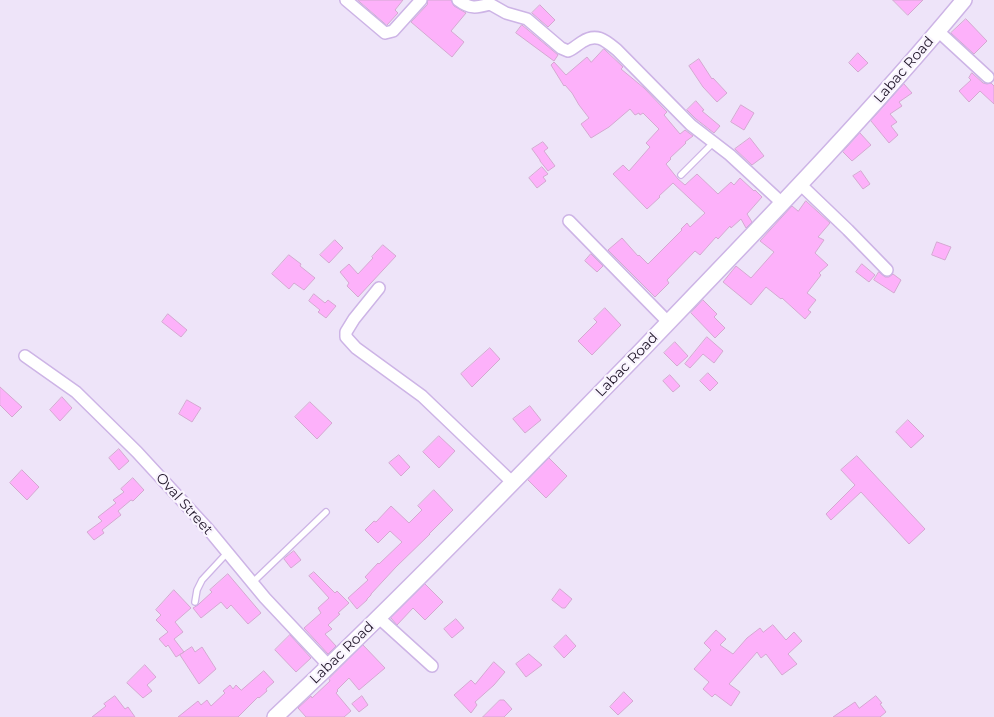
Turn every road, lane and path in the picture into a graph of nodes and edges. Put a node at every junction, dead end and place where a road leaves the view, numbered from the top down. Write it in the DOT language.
graph roads {
  1 [pos="346,0"];
  2 [pos="421,0"];
  3 [pos="458,0"];
  4 [pos="964,0"];
  5 [pos="938,31"];
  6 [pos="988,77"];
  7 [pos="714,142"];
  8 [pos="681,175"];
  9 [pos="800,184"];
  10 [pos="782,202"];
  11 [pos="569,220"];
  12 [pos="887,270"];
  13 [pos="380,288"];
  14 [pos="668,322"];
  15 [pos="25,356"];
  16 [pos="512,483"];
  17 [pos="326,512"];
  18 [pos="227,552"];
  19 [pos="252,583"];
  20 [pos="195,602"];
  21 [pos="379,618"];
  22 [pos="329,666"];
  23 [pos="432,666"];
  24 [pos="275,717"];
  1 -- 2 [label="street"];
  3 -- 7 [label="street"];
  4 -- 5 [label="street, Labac Road"];
  5 -- 6 [label="street"];
  5 -- 9 [label="street, Labac Road"];
  7 -- 8 [label="lane"];
  7 -- 10 [label="street"];
  9 -- 10 [label="street, Labac Road"];
  9 -- 12 [label="street"];
  10 -- 14 [label="street, Labac Road"];
  11 -- 14 [label="street"];
  13 -- 16 [label="street"];
  14 -- 16 [label="street, Labac Road"];
  15 -- 18 [label="street, Oval Street"];
  16 -- 21 [label="street, Labac Road"];
  17 -- 19 [label="lane"];
  18 -- 19 [label="street, Oval Street"];
  18 -- 20 [label="lane"];
  19 -- 22 [label="street, Oval Street"];
  21 -- 22 [label="street, Labac Road"];
  21 -- 23 [label="street"];
  22 -- 24 [label="street, Labac Road"];
}
